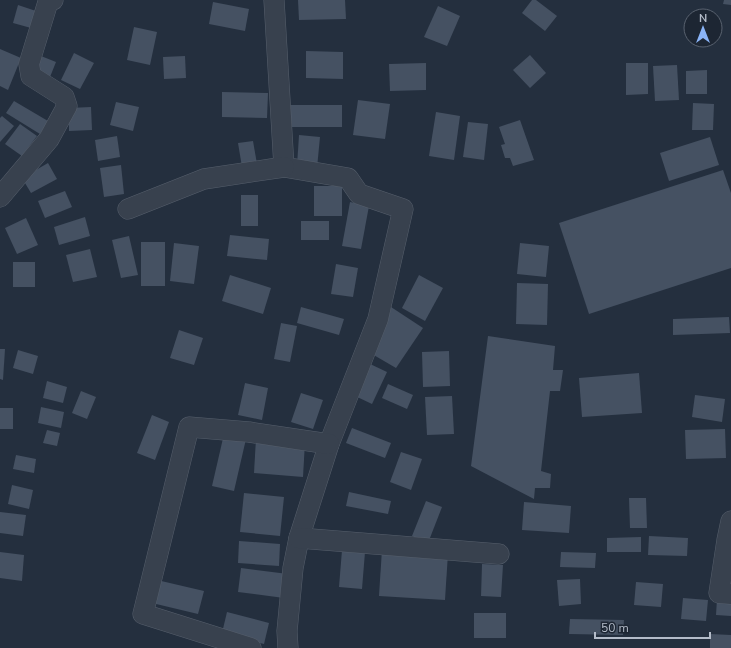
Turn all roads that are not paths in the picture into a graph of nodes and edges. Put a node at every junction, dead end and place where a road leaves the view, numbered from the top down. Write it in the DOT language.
graph roads {
  1 [pos="53,0"];
  2 [pos="274,0"];
  3 [pos="284,167"];
  4 [pos="0,197"];
  5 [pos="128,209"];
  6 [pos="329,444"];
  7 [pos="731,522"];
  8 [pos="299,538"];
  9 [pos="499,554"];
  10 [pos="731,594"];
  11 [pos="251,648"];
  12 [pos="288,648"];
  1 -- 4 [label="street"];
  2 -- 3 [label="street"];
  3 -- 5 [label="street"];
  3 -- 6 [label="street"];
  6 -- 8 [label="street"];
  6 -- 11 [label="street"];
  7 -- 10 [label="street"];
  8 -- 9 [label="street"];
  8 -- 12 [label="street"];
}
